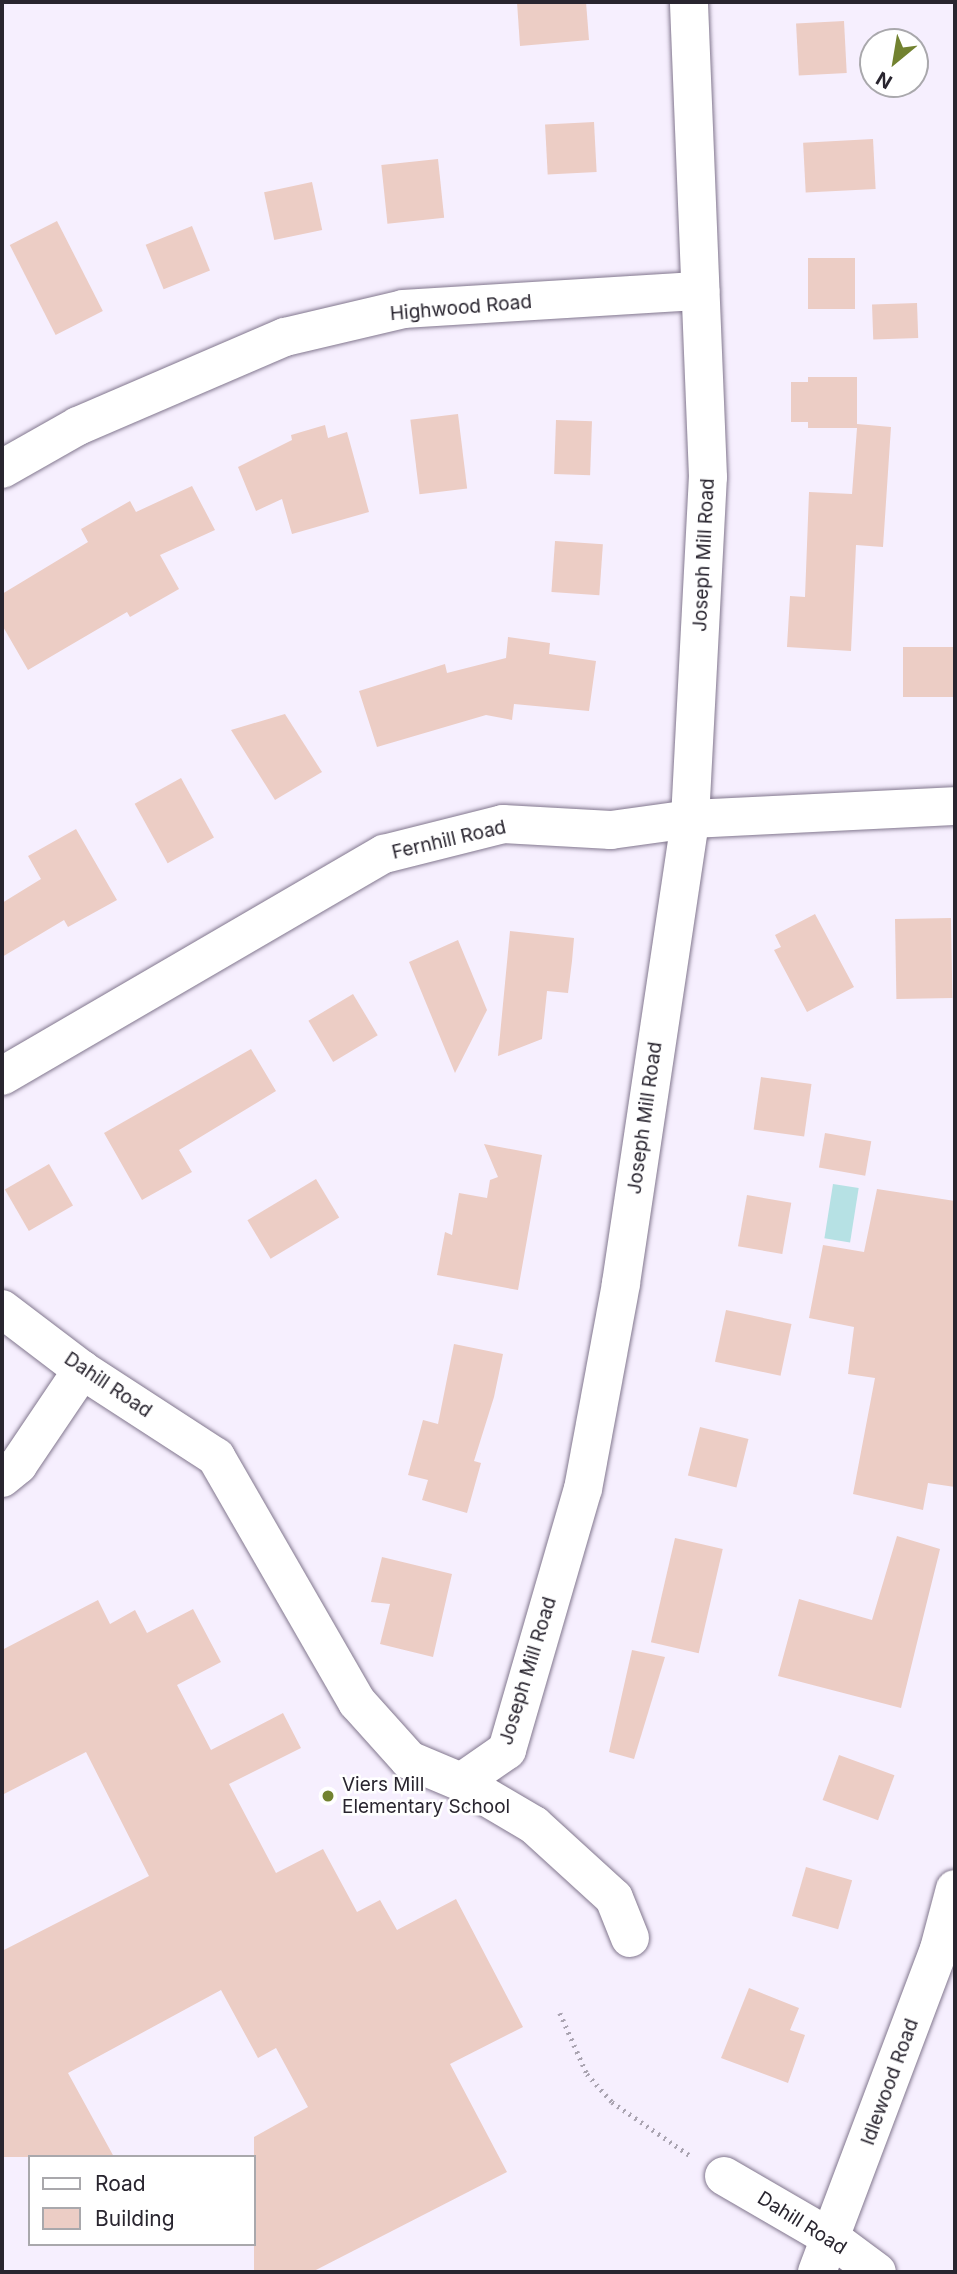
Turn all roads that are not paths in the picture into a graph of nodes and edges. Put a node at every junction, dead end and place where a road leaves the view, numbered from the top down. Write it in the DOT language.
graph roads {
  1 [pos="689,2"];
  2 [pos="699,291"];
  3 [pos="2,469"];
  4 [pos="955,806"];
  5 [pos="690,819"];
  6 [pos="2,1076"];
  7 [pos="2,1309"];
  8 [pos="82,1370"];
  9 [pos="2,1478"];
  10 [pos="461,1782"];
  11 [pos="955,1889"];
  12 [pos="630,1938"];
  13 [pos="724,2176"];
  14 [pos="824,2255"];
  15 [pos="877,2272"];
  1 -- 2 [label="street, Joseph Mill Road"];
  2 -- 3 [label="street, Highwood Road"];
  2 -- 5 [label="street, Joseph Mill Road"];
  4 -- 5 [label="street, Fernhill Road"];
  5 -- 6 [label="street, Fernhill Road"];
  5 -- 10 [label="street, Joseph Mill Road"];
  7 -- 8 [label="street, Dahill Road"];
  8 -- 9 [label="street"];
  8 -- 10 [label="street, Dahill Road"];
  10 -- 12 [label="street"];
  11 -- 14 [label="street, Idlewood Road"];
  13 -- 14 [label="street, Dahill Road"];
  14 -- 15 [label="street, Dahill Road"];
}
